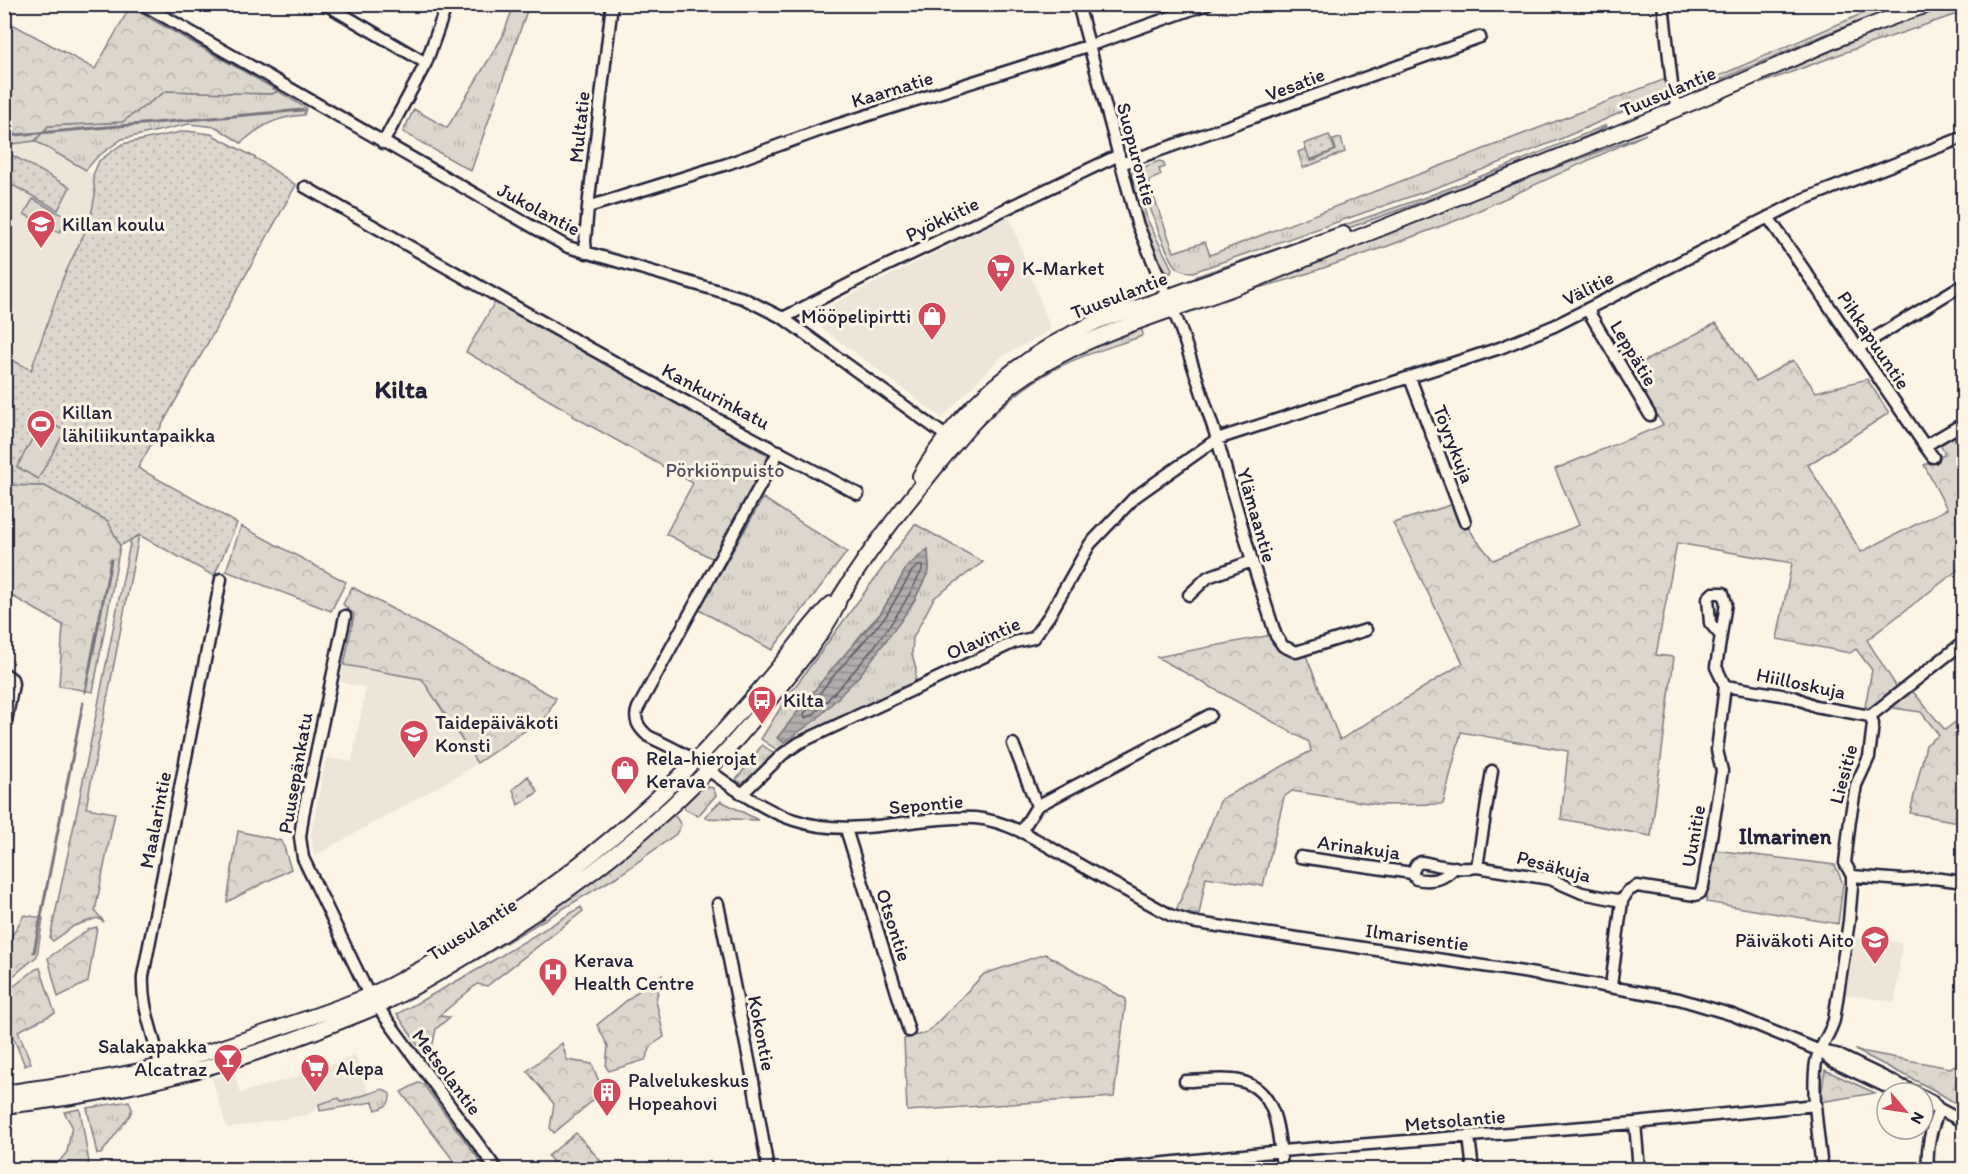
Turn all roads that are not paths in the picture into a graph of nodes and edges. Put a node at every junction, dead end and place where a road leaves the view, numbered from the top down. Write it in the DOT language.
graph roads {
  1 [pos="142,4"];
  2 [pos="325,4"];
  3 [pos="447,4"];
  4 [pos="612,4"];
  5 [pos="1078,4"];
  6 [pos="1208,4"];
  7 [pos="1663,4"];
  8 [pos="1931,4"];
  9 [pos="1480,37"];
  10 [pos="1089,45"];
  11 [pos="426,63"];
  12 [pos="1677,107"];
  13 [pos="1964,137"];
  14 [pos="383,143"];
  15 [pos="1120,160"];
  16 [pos="305,187"];
  17 [pos="588,207"];
  18 [pos="1419,211"];
  19 [pos="1768,217"];
  20 [pos="586,253"];
  21 [pos="1959,287"];
  22 [pos="1167,297"];
  23 [pos="1587,309"];
  24 [pos="1173,310"];
  25 [pos="783,318"];
  26 [pos="1858,348"];
  27 [pos="1410,378"];
  28 [pos="1650,415"];
  29 [pos="1964,423"];
  30 [pos="951,439"];
  31 [pos="1217,439"];
  32 [pos="1925,446"];
  33 [pos="779,451"];
  34 [pos="1933,457"];
  35 [pos="858,494"];
  36 [pos="1465,522"];
  37 [pos="1252,561"];
  38 [pos="221,579"];
  39 [pos="841,595"];
  40 [pos="1189,595"];
  41 [pos="345,616"];
  42 [pos="1366,630"];
  43 [pos="1721,636"];
  44 [pos="1964,642"];
  45 [pos="4,673"];
  46 [pos="1725,686"];
  47 [pos="1210,715"];
  48 [pos="1870,716"];
  49 [pos="4,732"];
  50 [pos="1013,744"];
  51 [pos="695,761"];
  52 [pos="709,771"];
  53 [pos="1492,771"];
  54 [pos="744,793"];
  55 [pos="1037,806"];
  56 [pos="846,829"];
  57 [pos="1021,832"];
  58 [pos="1300,857"];
  59 [pos="1455,867"];
  60 [pos="1477,867"];
  61 [pos="1412,873"];
  62 [pos="1852,876"];
  63 [pos="1964,882"];
  64 [pos="1622,902"];
  65 [pos="718,904"];
  66 [pos="1611,986"];
  67 [pos="369,995"];
  68 [pos="377,1007"];
  69 [pos="909,1031"];
  70 [pos="1820,1051"];
  71 [pos="160,1066"];
  72 [pos="1185,1081"];
  73 [pos="1892,1081"];
  74 [pos="1875,1082"];
  75 [pos="4,1093"];
  76 [pos="1935,1104"];
  77 [pos="1816,1105"];
  78 [pos="4,1106"];
  79 [pos="1935,1108"];
  80 [pos="1939,1109"];
  81 [pos="1964,1122"];
  82 [pos="1635,1123"];
  83 [pos="1469,1137"];
  84 [pos="1281,1151"];
  85 [pos="1163,1166"];
  86 [pos="497,1170"];
  87 [pos="768,1170"];
  88 [pos="1098,1170"];
  89 [pos="1282,1170"];
  90 [pos="1473,1170"];
  91 [pos="1639,1170"];
  92 [pos="1822,1170"];
  93 [pos="1928,1170"];
  1 -- 14 [label="street, Jukolantie"];
  2 -- 11 [label="street"];
  3 -- 11 [label="street"];
  4 -- 17 [label="street, Multatie"];
  5 -- 10 [label="street, Suopurontie"];
  6 -- 10 [label="street, Kaarnatie"];
  7 -- 12 [label="street"];
  8 -- 12 [label="main road, Tuusulantie"];
  9 -- 15 [label="street, Vesatie"];
  10 -- 15 [label="street, Suopurontie"];
  10 -- 17 [label="street, Kaarnatie"];
  11 -- 14 [label="street"];
  12 -- 18 [label="main road, Tuusulantie"];
  13 -- 19 [label="street, Välitie"];
  14 -- 20 [label="street, Jukolantie"];
  15 -- 22 [label="street, Suopurontie"];
  15 -- 25 [label="street, Pyökkitie"];
  16 -- 33 [label="street, Kankurinkatu"];
  17 -- 20 [label="street, Multatie"];
  18 -- 22 [label="main road, Tuusulantie"];
  18 -- 24 [label="main road, Tuusulantie"];
  19 -- 23 [label="street, Välitie"];
  19 -- 26 [label="street, Pihkapuuntie"];
  20 -- 25 [label="street, Jukolantie"];
  21 -- 26 [label="street"];
  22 -- 24 [label="street, Suopurontie"];
  22 -- 30 [label="main road, Tuusulantie"];
  23 -- 27 [label="street, Välitie"];
  23 -- 28 [label="street, Leppätie"];
  24 -- 30 [label="main road, Tuusulantie"];
  24 -- 31 [label="street, Ylämaantie"];
  25 -- 30 [label="street, Jukolantie"];
  26 -- 32 [label="street, Pihkapuuntie"];
  27 -- 31 [label="street, Välitie"];
  27 -- 36 [label="street, Töyrykuja"];
  29 -- 32 [label="street"];
  30 -- 39 [label="main road, Tuusulantie"];
  31 -- 37 [label="street, Ylämaantie"];
  31 -- 54 [label="street, Olavintie"];
  32 -- 34 [label="street, Pihkapuuntie"];
  33 -- 35 [label="street"];
  33 -- 51 [label="street, Kankurinkatu"];
  37 -- 40 [label="street"];
  37 -- 42 [label="street, Ylämaantie"];
  38 -- 71 [label="street, Maalarintie"];
  39 -- 51 [label="main road, Tuusulantie"];
  39 -- 52 [label="main road, Tuusulantie"];
  41 -- 67 [label="street, Puusepänkatu"];
  43 -- 46 [label="street"];
  44 -- 48 [label="street"];
  45 -- 49 [label="street"];
  46 -- 48 [label="street, Hiilloskuja"];
  46 -- 64 [label="street, Uunitie"];
  47 -- 55 [label="street"];
  48 -- 62 [label="street, Liesitie"];
  50 -- 55 [label="street"];
  51 -- 52 [label="street, Sepontie"];
  51 -- 67 [label="main road, Tuusulantie"];
  52 -- 54 [label="street, Sepontie"];
  52 -- 68 [label="main road, Tuusulantie"];
  53 -- 60 [label="street"];
  54 -- 56 [label="street, Sepontie"];
  55 -- 57 [label="street"];
  56 -- 57 [label="street, Sepontie"];
  56 -- 69 [label="street, Otsontie"];
  57 -- 66 [label="street, Ilmarisentie"];
  58 -- 61 [label="street, Arinakuja"];
  59 -- 60 [label="street, Pesäkuja"];
  59 -- 61 [label="street, Pesäkuja"];
  59 -- 61 [label="street"];
  60 -- 64 [label="street, Pesäkuja"];
  62 -- 63 [label="street"];
  62 -- 70 [label="street, Liesitie"];
  64 -- 66 [label="street"];
  65 -- 87 [label="street, Kokontie"];
  66 -- 70 [label="street, Ilmarisentie"];
  67 -- 68 [label="street, Metsolantie"];
  67 -- 71 [label="main road, Tuusulantie"];
  68 -- 78 [label="main road, Tuusulantie"];
  68 -- 86 [label="street, Metsolantie"];
  70 -- 73 [label="street, Ilmarisentie"];
  70 -- 74 [label="street, Ilmarisentie"];
  70 -- 77 [label="street, Liesitie"];
  71 -- 75 [label="main road, Tuusulantie"];
  72 -- 84 [label="street"];
  76 -- 80 [label="street"];
  77 -- 82 [label="street, Metsolantie"];
  77 -- 92 [label="street, Liesitie"];
  79 -- 80 [label="street"];
  80 -- 81 [label="street"];
  80 -- 93 [label="street"];
  82 -- 83 [label="street, Metsolantie"];
  82 -- 91 [label="street"];
  83 -- 84 [label="street, Metsolantie"];
  83 -- 90 [label="street"];
  84 -- 85 [label="street, Metsolantie"];
  84 -- 89 [label="street"];
  85 -- 88 [label="street, Metsolantie"];
}
